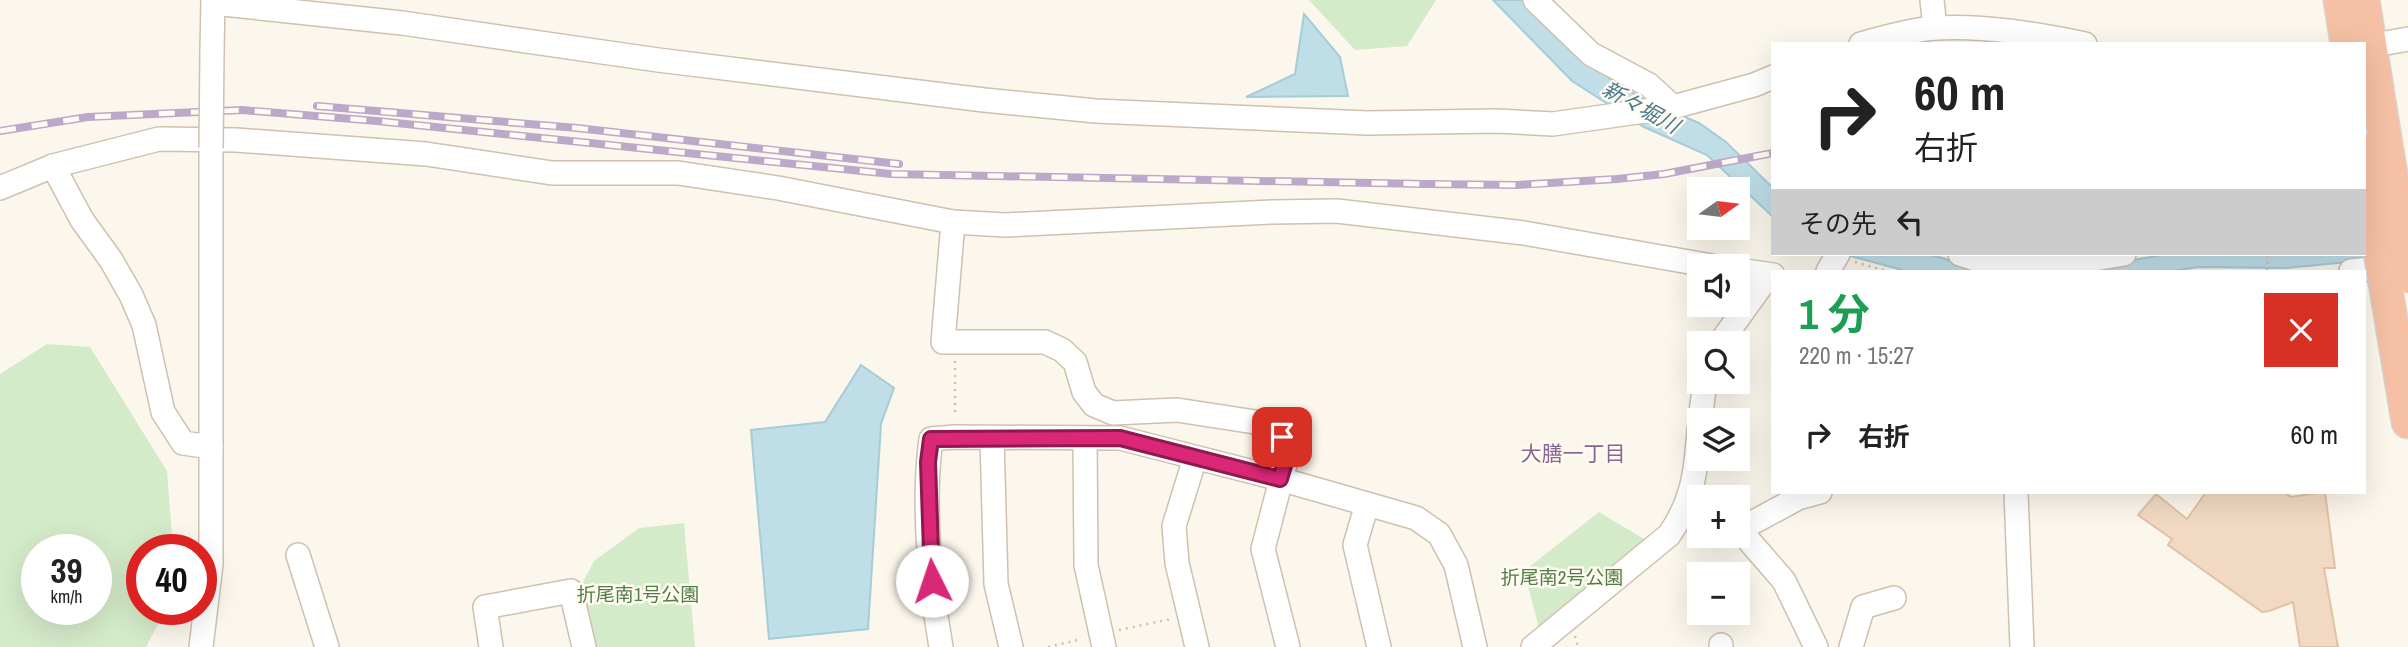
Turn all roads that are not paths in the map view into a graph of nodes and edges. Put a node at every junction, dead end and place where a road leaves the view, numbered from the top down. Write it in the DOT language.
graph roads {
  1 [pos="1535,0"];
  2 [pos="1932,0"];
  3 [pos="2340,0"];
  4 [pos="2363,0"];
  5 [pos="213,2"];
  6 [pos="1935,28"];
  7 [pos="2408,40"];
  8 [pos="1868,42"];
  9 [pos="2075,42"];
  10 [pos="2360,42"];
  11 [pos="2361,42"];
  12 [pos="2366,44"];
  13 [pos="1771,78"];
  14 [pos="2366,82"];
  15 [pos="1673,107"];
  16 [pos="2374,141"];
  17 [pos="53,166"];
  18 [pos="0,188"];
  19 [pos="953,222"];
  20 [pos="2408,235"];
  21 [pos="2366,236"];
  22 [pos="1963,256"];
  23 [pos="2112,256"];
  24 [pos="1687,262"];
  25 [pos="1987,267"];
  26 [pos="2360,270"];
  27 [pos="1750,272"];
  28 [pos="1771,275"];
  29 [pos="2400,277"];
  30 [pos="1729,331"];
  31 [pos="2408,422"];
  32 [pos="992,438"];
  33 [pos="1085,438"];
  34 [pos="211,447"];
  35 [pos="1195,458"];
  36 [pos="1280,479"];
  37 [pos="1813,494"];
  38 [pos="2016,494"];
  39 [pos="1367,504"];
  40 [pos="1687,510"];
  41 [pos="1750,523"];
  42 [pos="1750,542"];
  43 [pos="298,555"];
  44 [pos="1894,598"];
  45 [pos="1102,640"];
  46 [pos="1474,644"];
  47 [pos="201,647"];
  48 [pos="327,647"];
  49 [pos="491,647"];
  50 [pos="584,647"];
  51 [pos="941,647"];
  52 [pos="1011,647"];
  53 [pos="1197,647"];
  54 [pos="1288,647"];
  55 [pos="1380,647"];
  56 [pos="1533,647"];
  57 [pos="1816,647"];
  58 [pos="1851,647"];
  59 [pos="2022,647"];
  1 -- 15 [label="street"];
  2 -- 6 [label="street"];
  3 -- 10 [label="highway"];
  4 -- 11 [label="highway"];
  5 -- 15 [label="street"];
  5 -- 34 [label="street, bridge"];
  6 -- 8 [label="street"];
  6 -- 9 [label="street"];
  7 -- 12 [label="street"];
  13 -- 15 [label="street"];
  14 -- 16 [label="highway"];
  16 -- 29 [label="highway, bridge"];
  17 -- 18 [label="street"];
  17 -- 19 [label="street"];
  17 -- 34 [label="street"];
  19 -- 24 [label="street"];
  19 -- 36 [label="street"];
  20 -- 21 [label="street"];
  22 -- 25 [label="street"];
  23 -- 25 [label="street"];
  26 -- 29 [label="street"];
  27 -- 28 [label="street"];
  28 -- 30 [label="street"];
  29 -- 31 [label="highway"];
  32 -- 33 [label="street"];
  32 -- 51 [label="street"];
  32 -- 52 [label="street"];
  33 -- 35 [label="street"];
  33 -- 45 [label="street"];
  34 -- 47 [label="street"];
  35 -- 36 [label="street"];
  35 -- 53 [label="street"];
  36 -- 39 [label="street"];
  36 -- 54 [label="street"];
  37 -- 41 [label="street"];
  38 -- 59 [label="street"];
  39 -- 46 [label="street"];
  39 -- 55 [label="street"];
  40 -- 56 [label="street"];
  42 -- 57 [label="street"];
  43 -- 48 [label="street"];
  44 -- 58 [label="street"];
  49 -- 50 [label="street"];
}
